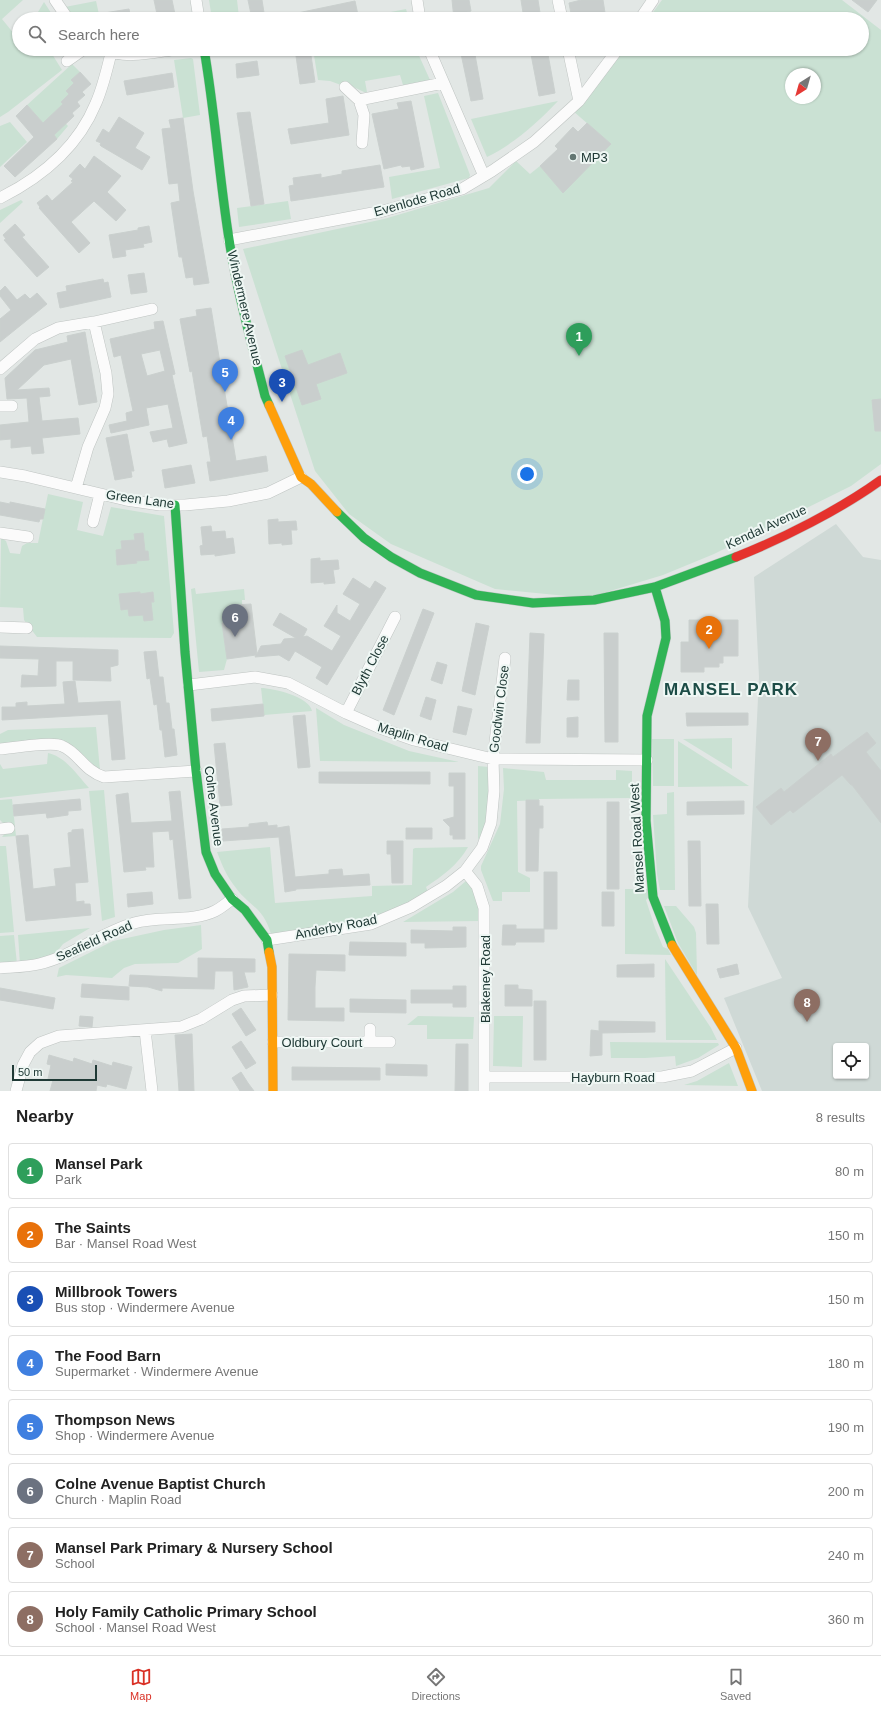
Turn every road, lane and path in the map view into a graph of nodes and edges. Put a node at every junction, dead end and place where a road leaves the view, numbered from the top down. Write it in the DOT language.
graph roads {
  1 [pos="55,0"];
  2 [pos="196,0"];
  3 [pos="417,0"];
  4 [pos="558,0"];
  5 [pos="654,0"];
  6 [pos="63,12"];
  7 [pos="198,12"];
  8 [pos="419,12"];
  9 [pos="561,12"];
  10 [pos="645,12"];
  11 [pos="74,56"];
  12 [pos="106,56"];
  13 [pos="205,56"];
  14 [pos="432,56"];
  15 [pos="569,56"];
  16 [pos="613,56"];
  17 [pos="67,61"];
  18 [pos="443,83"];
  19 [pos="345,87"];
  20 [pos="359,100"];
  21 [pos="579,101"];
  22 [pos="362,143"];
  23 [pos="484,176"];
  24 [pos="0,198"];
  25 [pos="229,240"];
  26 [pos="152,309"];
  27 [pos="94,322"];
  28 [pos="0,369"];
  29 [pos="0,406"];
  30 [pos="12,406"];
  31 [pos="0,472"];
  32 [pos="302,477"];
  33 [pos="881,480"];
  34 [pos="76,488"];
  35 [pos="100,494"];
  36 [pos="175,505"];
  37 [pos="93,522"];
  38 [pos="0,533"];
  39 [pos="28,537"];
  40 [pos="655,586"];
  41 [pos="394,617"];
  42 [pos="0,627"];
  43 [pos="27,628"];
  44 [pos="505,658"];
  45 [pos="189,685"];
  46 [pos="346,713"];
  47 [pos="0,749"];
  48 [pos="493,759"];
  49 [pos="647,760"];
  50 [pos="196,771"];
  51 [pos="465,871"];
  52 [pos="232,899"];
  53 [pos="267,940"];
  54 [pos="0,968"];
  55 [pos="272,995"];
  56 [pos="370,1029"];
  57 [pos="145,1030"];
  58 [pos="273,1042"];
  59 [pos="370,1042"];
  60 [pos="390,1042"];
  61 [pos="736,1048"];
  62 [pos="484,1077"];
  63 [pos="17,1091"];
  64 [pos="152,1091"];
  65 [pos="273,1091"];
  66 [pos="484,1091"];
  67 [pos="752,1091"];
  1 -- 6 [label="street"];
  2 -- 7 [label="street"];
  3 -- 8 [label="street"];
  4 -- 9 [label="street"];
  5 -- 10 [label="street"];
  11 -- 17 [label="street"];
  12 -- 24 [label="street"];
  13 -- 25 [label="street, Windermere Avenue"];
  14 -- 18 [label="street"];
  15 -- 21 [label="street"];
  16 -- 21 [label="street, Evenlode Road"];
  18 -- 20 [label="street"];
  18 -- 23 [label="street"];
  19 -- 20 [label="street"];
  20 -- 22 [label="street"];
  21 -- 23 [label="street, Evenlode Road"];
  23 -- 25 [label="street, Evenlode Road"];
  25 -- 32 [label="street, Windermere Avenue"];
  26 -- 27 [label="street"];
  27 -- 28 [label="street"];
  27 -- 34 [label="street"];
  29 -- 30 [label="street"];
  31 -- 34 [label="street, Green Lane"];
  32 -- 36 [label="street, Green Lane"];
  32 -- 40 [label="street, Windermere Avenue"];
  33 -- 40 [label="street, Kendal Avenue"];
  34 -- 35 [label="street, Green Lane"];
  35 -- 36 [label="street, Green Lane"];
  35 -- 37 [label="street"];
  36 -- 45 [label="street, Colne Avenue"];
  38 -- 39 [label="street"];
  40 -- 49 [label="street, Mansel Road West"];
  41 -- 46 [label="street, Blyth Close"];
  42 -- 43 [label="street"];
  44 -- 48 [label="street, Goodwin Close"];
  45 -- 46 [label="street, Maplin Road"];
  45 -- 50 [label="street, Colne Avenue"];
  46 -- 48 [label="street, Maplin Road"];
  47 -- 50 [label="street"];
  48 -- 49 [label="street, Maplin Road"];
  48 -- 51 [label="street, Anderby Road"];
  49 -- 61 [label="street, Mansel Road West"];
  50 -- 52 [label="street, Colne Avenue"];
  51 -- 53 [label="street, Anderby Road"];
  51 -- 62 [label="street, Blakeney Road"];
  52 -- 53 [label="street, Colne Avenue"];
  52 -- 54 [label="street, Seafield Road"];
  53 -- 55 [label="street, Colne Avenue"];
  55 -- 57 [label="street"];
  55 -- 58 [label="street, Colne Avenue"];
  56 -- 59 [label="street, Oldbury Court"];
  57 -- 63 [label="street"];
  57 -- 64 [label="street"];
  58 -- 59 [label="street, Oldbury Court"];
  58 -- 65 [label="street, Colne Avenue"];
  59 -- 60 [label="street, Oldbury Court"];
  61 -- 62 [label="street, Hayburn Road"];
  61 -- 67 [label="street, Mansel Road West"];
  62 -- 66 [label="street, Blakeney Road"];
}
